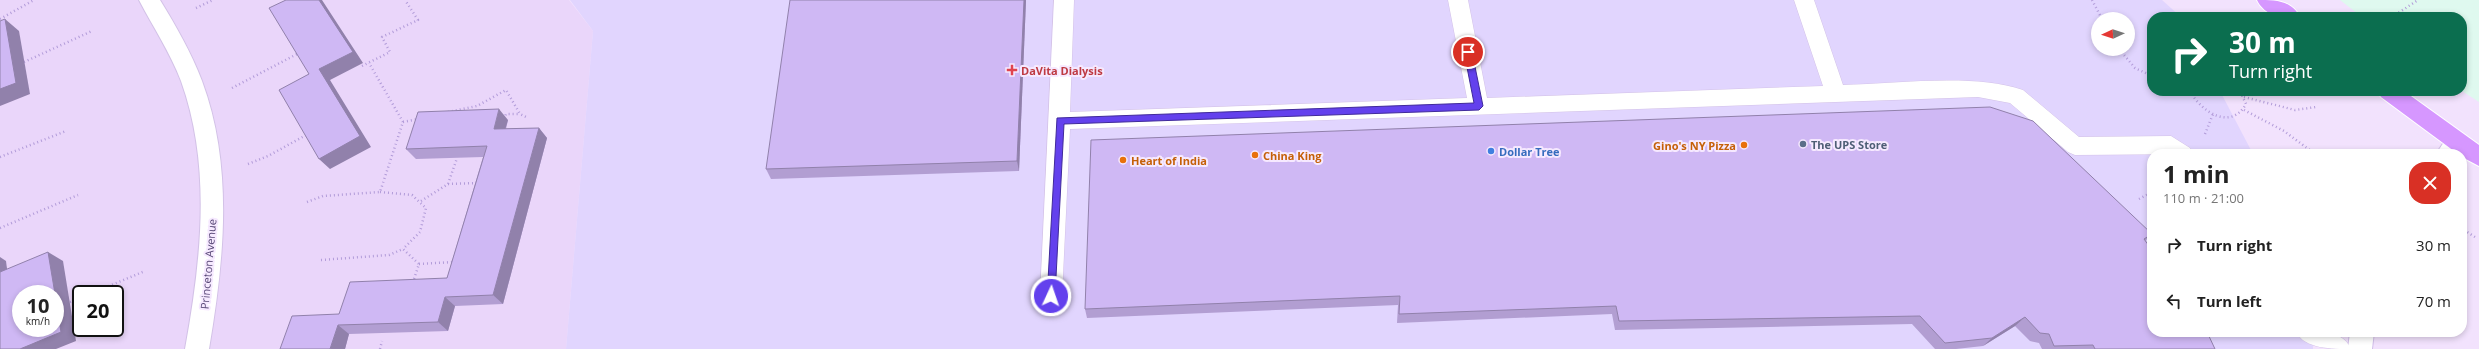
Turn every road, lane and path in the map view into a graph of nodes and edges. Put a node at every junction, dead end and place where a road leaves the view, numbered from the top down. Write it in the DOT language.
graph roads {
  1 [pos="34,0"];
  2 [pos="149,0"];
  3 [pos="213,0"];
  4 [pos="405,0"];
  5 [pos="1064,0"];
  6 [pos="1458,0"];
  7 [pos="1804,0"];
  8 [pos="2092,0"];
  9 [pos="2267,0"];
  10 [pos="2418,0"];
  11 [pos="196,8"];
  12 [pos="2098,12"];
  13 [pos="2283,12"];
  14 [pos="2400,12"];
  15 [pos="0,19"];
  16 [pos="92,31"];
  17 [pos="300,52"];
  18 [pos="2125,56"];
  19 [pos="24,62"];
  20 [pos="368,63"];
  21 [pos="362,66"];
  22 [pos="2147,74"];
  23 [pos="232,88"];
  24 [pos="1836,94"];
  25 [pos="2192,96"];
  26 [pos="2394,96"];
  27 [pos="2244,97"];
  28 [pos="1479,106"];
  29 [pos="2316,107"];
  30 [pos="2244,110"];
  31 [pos="441,113"];
  32 [pos="520,114"];
  33 [pos="2213,114"];
  34 [pos="421,118"];
  35 [pos="528,118"];
  36 [pos="504,120"];
  37 [pos="1060,121"];
  38 [pos="403,122"];
  39 [pos="66,131"];
  40 [pos="309,133"];
  41 [pos="2205,136"];
  42 [pos="2451,148"];
  43 [pos="2176,149"];
  44 [pos="2308,149"];
  45 [pos="2467,153"];
  46 [pos="0,157"];
  47 [pos="2479,157"];
  48 [pos="457,158"];
  49 [pos="248,164"];
  50 [pos="480,183"];
  51 [pos="448,184"];
  52 [pos="380,192"];
  53 [pos="2147,195"];
  54 [pos="78,196"];
  55 [pos="2139,200"];
  56 [pos="421,201"];
  57 [pos="307,202"];
  58 [pos="0,228"];
  59 [pos="2467,232"];
  60 [pos="2475,237"];
  61 [pos="403,249"];
  62 [pos="322,260"];
  63 [pos="456,262"];
  64 [pos="418,264"];
  65 [pos="145,271"];
  66 [pos="112,285"];
  67 [pos="410,290"];
  68 [pos="1051,296"];
  69 [pos="2317,337"];
  70 [pos="2361,337"];
  71 [pos="382,341"];
  72 [pos="197,349"];
  73 [pos="380,349"];
  74 [pos="2340,349"];
  75 [pos="2360,349"];
  1 -- 15 [label="path"];
  2 -- 72 [label="street, Princeton Avenue"];
  3 -- 11 [label="path"];
  4 -- 20 [label="path"];
  5 -- 37 [label="lane"];
  6 -- 28 [label="lane"];
  7 -- 24 [label="lane"];
  8 -- 12 [label="path"];
  9 -- 13 [label="main road"];
  10 -- 14 [label="path"];
  16 -- 19 [label="path"];
  17 -- 23 [label="path"];
  18 -- 22 [label="path"];
  20 -- 21 [label="path"];
  20 -- 38 [label="path"];
  24 -- 28 [label="lane"];
  24 -- 43 [label="lane"];
  25 -- 33 [label="path"];
  26 -- 42 [label="main road"];
  27 -- 29 [label="path"];
  27 -- 30 [label="path"];
  28 -- 37 [label="lane"];
  30 -- 33 [label="path"];
  30 -- 44 [label="path"];
  31 -- 32 [label="path"];
  32 -- 35 [label="path"];
  32 -- 36 [label="path"];
  33 -- 41 [label="path"];
  34 -- 38 [label="path"];
  37 -- 68 [label="lane"];
  38 -- 52 [label="path"];
  39 -- 46 [label="path"];
  40 -- 49 [label="path"];
  45 -- 47 [label="main road"];
  48 -- 51 [label="path"];
  50 -- 51 [label="path"];
  51 -- 56 [label="path"];
  52 -- 56 [label="path"];
  52 -- 57 [label="path"];
  53 -- 55 [label="path"];
  54 -- 58 [label="path"];
  56 -- 61 [label="path"];
  59 -- 60 [label="path"];
  61 -- 62 [label="path"];
  61 -- 64 [label="path"];
  63 -- 64 [label="path"];
  64 -- 67 [label="path"];
  65 -- 66 [label="path"];
  69 -- 74 [label="lane"];
  70 -- 75 [label="street"];
  71 -- 73 [label="path"];
}
